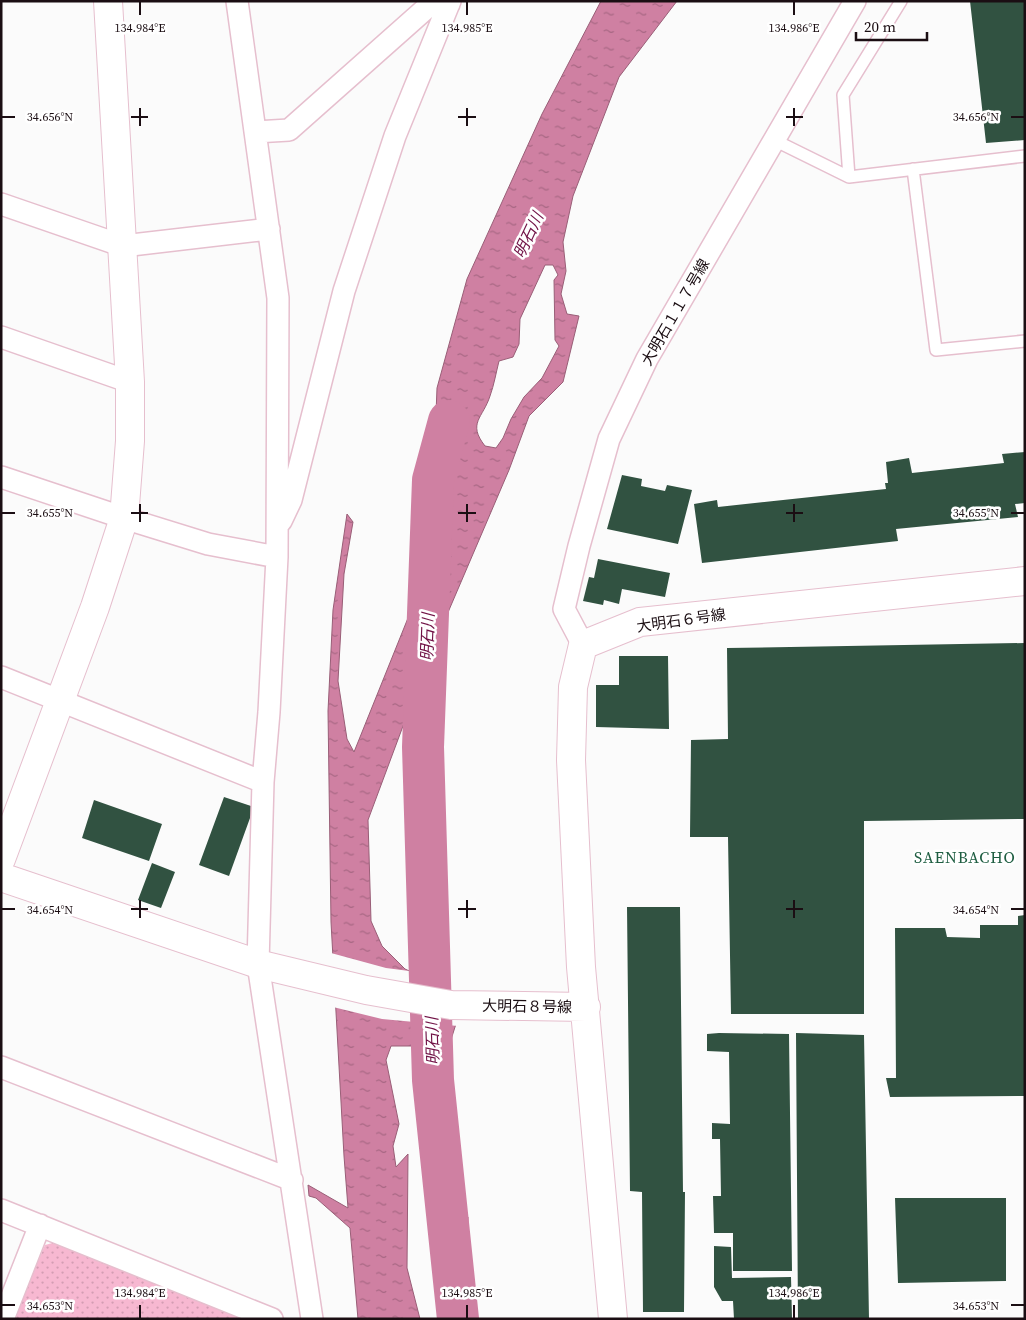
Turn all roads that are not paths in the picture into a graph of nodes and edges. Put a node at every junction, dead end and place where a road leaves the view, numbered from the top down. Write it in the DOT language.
graph roads {
  1 [pos="108,1"];
  2 [pos="237,1"];
  3 [pos="855,1"];
  4 [pos="902,1"];
  5 [pos="450,2"];
  6 [pos="255,132"];
  7 [pos="774,140"];
  8 [pos="1025,156"];
  9 [pos="914,169"];
  10 [pos="849,177"];
  11 [pos="1,204"];
  12 [pos="268,229"];
  13 [pos="123,246"];
  14 [pos="1,337"];
  15 [pos="1025,341"];
  16 [pos="130,382"];
  17 [pos="1,477"];
  18 [pos="124,518"];
  19 [pos="277,530"];
  20 [pos="277,557"];
  21 [pos="1025,582"];
  22 [pos="584,645"];
  23 [pos="1,677"];
  24 [pos="61,700"];
  25 [pos="263,782"];
  26 [pos="1,860"];
  27 [pos="1,877"];
  28 [pos="268,967"];
  29 [pos="573,1007"];
  30 [pos="1,1067"];
  31 [pos="292,1180"];
  32 [pos="1,1210"];
  33 [pos="40,1225"];
  34 [pos="3,1319"];
  35 [pos="272,1319"];
  36 [pos="312,1319"];
  37 [pos="612,1319"];
  1 -- 13 [label="street"];
  2 -- 6 [label="street"];
  3 -- 7 [label="street, 大明石１１７号線"];
  4 -- 10 [label="lane"];
  5 -- 6 [label="street"];
  5 -- 19 [label="street"];
  6 -- 12 [label="street"];
  7 -- 10 [label="lane"];
  7 -- 22 [label="street, 大明石１１７号線"];
  8 -- 9 [label="lane"];
  9 -- 10 [label="lane"];
  9 -- 15 [label="lane"];
  11 -- 13 [label="street"];
  12 -- 13 [label="street"];
  12 -- 19 [label="street"];
  13 -- 16 [label="street"];
  14 -- 16 [label="street"];
  16 -- 18 [label="street"];
  17 -- 18 [label="street"];
  18 -- 20 [label="street"];
  18 -- 24 [label="street"];
  19 -- 20 [label="street"];
  20 -- 25 [label="street"];
  21 -- 22 [label="street, 大明石６号線"];
  22 -- 29 [label="street"];
  23 -- 24 [label="street"];
  24 -- 25 [label="street"];
  24 -- 26 [label="street"];
  25 -- 28 [label="street"];
  27 -- 28 [label="street, 大明石８号線"];
  28 -- 29 [label="street, 大明石８号線"];
  28 -- 31 [label="street"];
  29 -- 37 [label="street, 大明石８号線"];
  30 -- 31 [label="street"];
  31 -- 36 [label="street"];
  32 -- 33 [label="street"];
  33 -- 34 [label="street"];
  33 -- 35 [label="street"];
}
